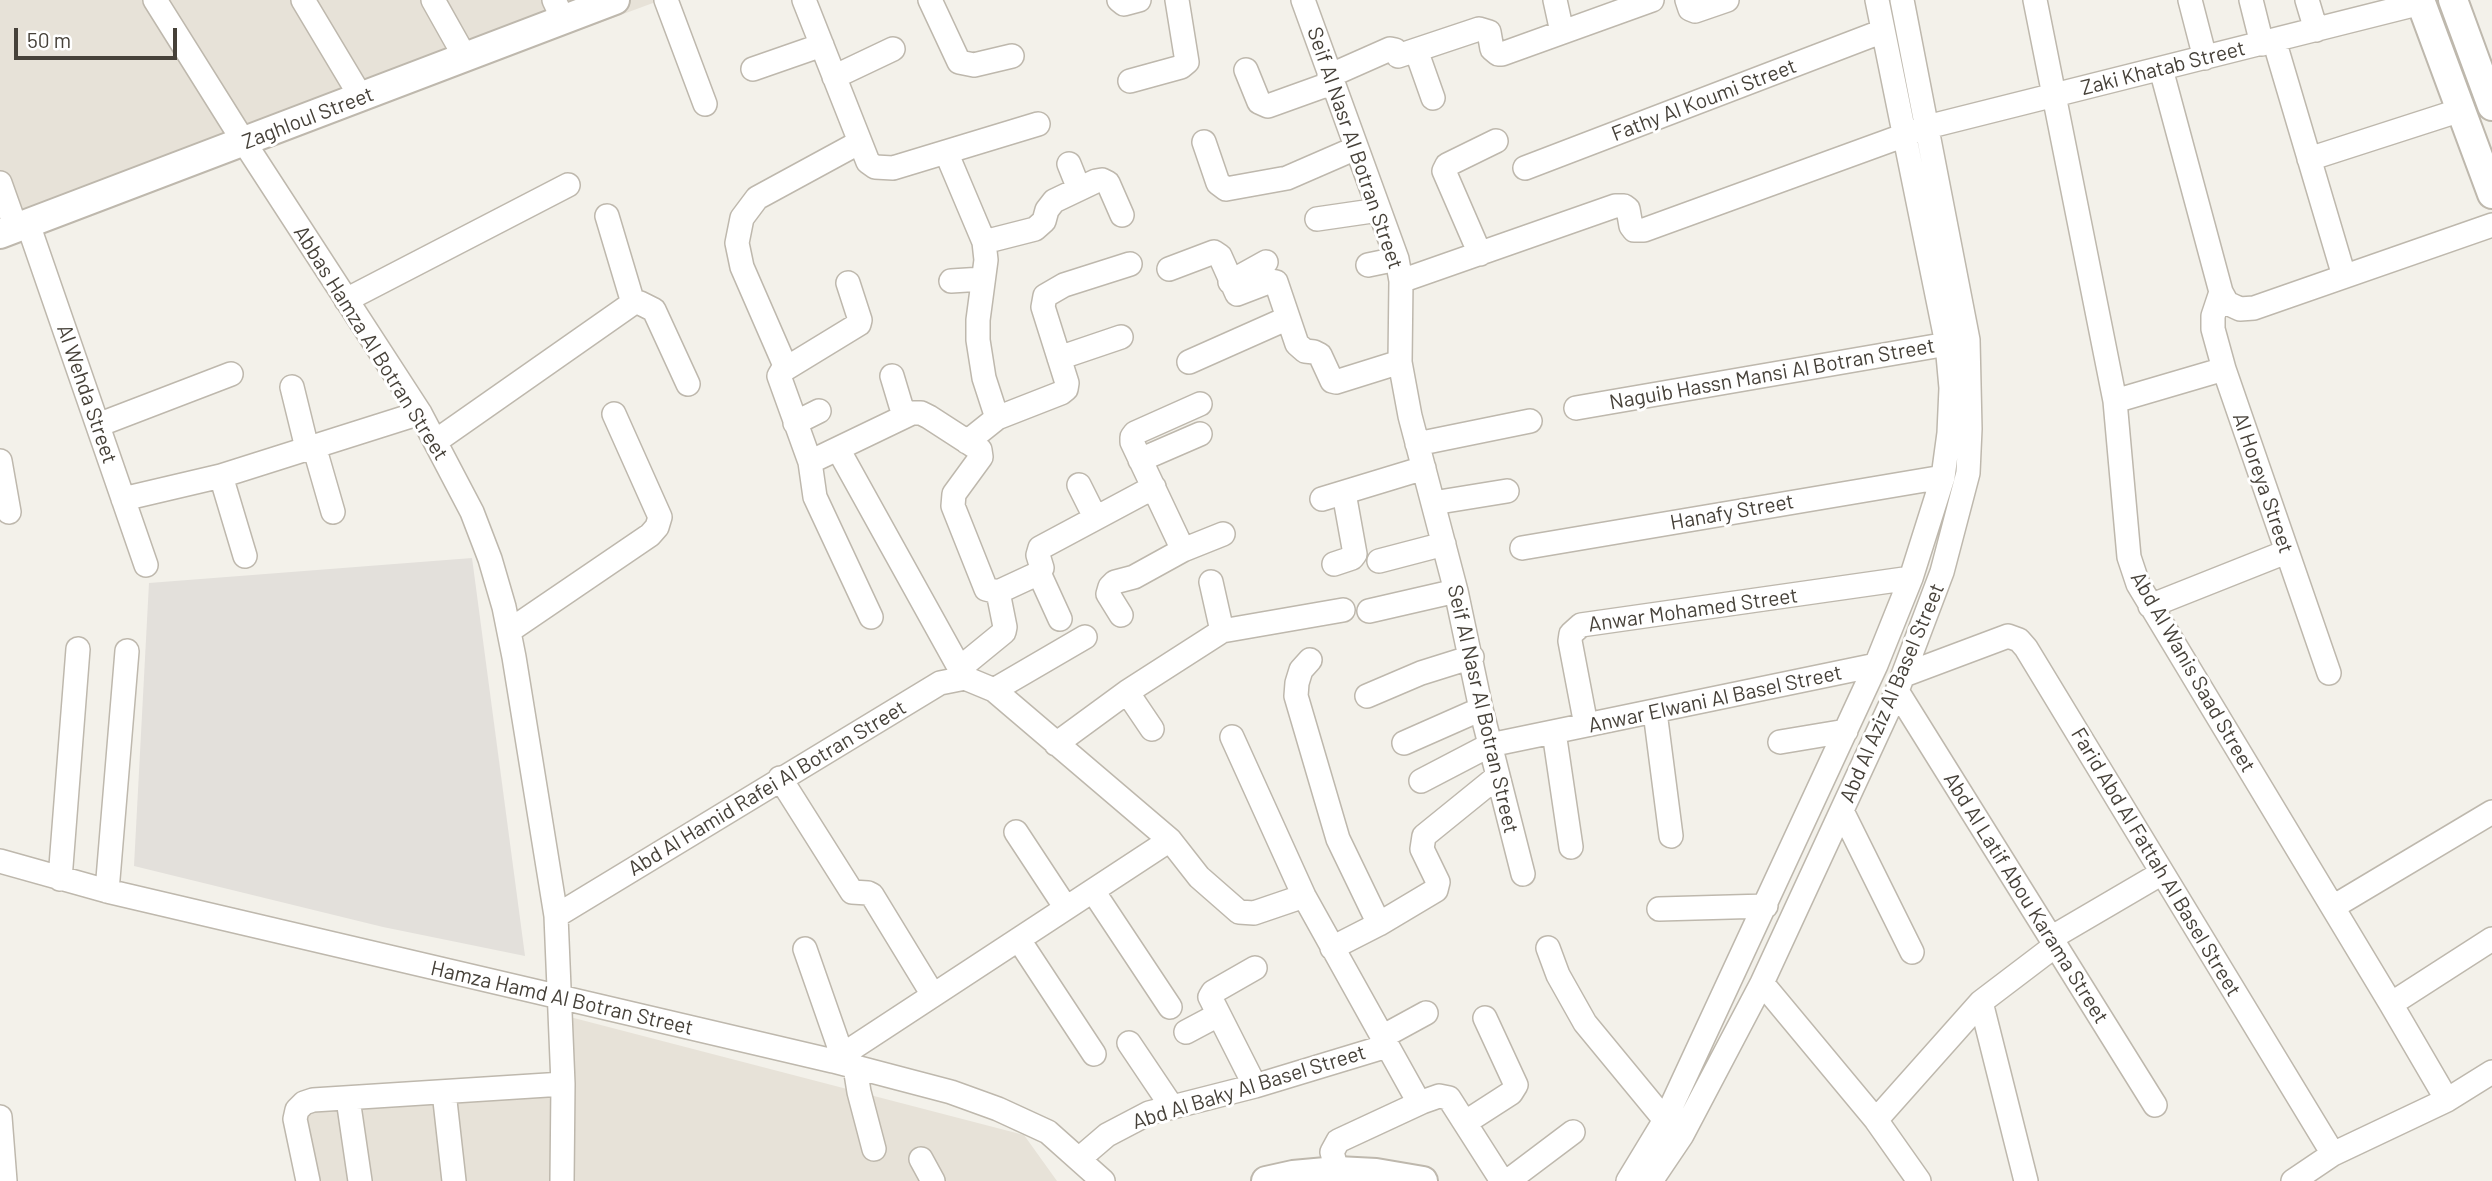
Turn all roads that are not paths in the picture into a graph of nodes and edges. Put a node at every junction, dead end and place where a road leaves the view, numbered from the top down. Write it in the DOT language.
graph roads {
  1 [pos="155,0"];
  2 [pos="303,0"];
  3 [pos="433,0"];
  4 [pos="615,0"];
  5 [pos="666,0"];
  6 [pos="804,0"];
  7 [pos="929,0"];
  8 [pos="1119,0"];
  9 [pos="1139,0"];
  10 [pos="1177,0"];
  11 [pos="1303,0"];
  12 [pos="1555,0"];
  13 [pos="1652,0"];
  14 [pos="1687,0"];
  15 [pos="1727,0"];
  16 [pos="1877,0"];
  17 [pos="1902,0"];
  18 [pos="2035,0"];
  19 [pos="2190,0"];
  20 [pos="2251,0"];
  21 [pos="2306,0"];
  22 [pos="2453,0"];
  23 [pos="2421,2"];
  24 [pos="559,9"];
  25 [pos="2316,30"];
  26 [pos="1883,31"];
  27 [pos="1562,32"];
  28 [pos="2268,42"];
  29 [pos="822,44"];
  30 [pos="893,49"];
  31 [pos="2482,49"];
  32 [pos="1416,50"];
  33 [pos="1012,56"];
  34 [pos="465,57"];
  35 [pos="2205,58"];
  36 [pos="753,69"];
  37 [pos="2161,69"];
  38 [pos="1246,70"];
  39 [pos="834,77"];
  40 [pos="1330,80"];
  41 [pos="1130,81"];
  42 [pos="2055,95"];
  43 [pos="361,97"];
  44 [pos="1433,98"];
  45 [pos="705,104"];
  46 [pos="2492,106"];
  47 [pos="2461,110"];
  48 [pos="1038,124"];
  49 [pos="1927,127"];
  50 [pos="1905,135"];
  51 [pos="1496,141"];
  52 [pos="244,142"];
  53 [pos="859,142"];
  54 [pos="1205,142"];
  55 [pos="1356,148"];
  56 [pos="946,152"];
  57 [pos="2309,159"];
  58 [pos="1069,164"];
  59 [pos="1525,168"];
  60 [pos="0,183"];
  61 [pos="568,185"];
  62 [pos="1079,190"];
  63 [pos="2492,194"];
  64 [pos="1379,210"];
  65 [pos="1122,215"];
  66 [pos="607,216"];
  67 [pos="1317,219"];
  68 [pos="2492,225"];
  69 [pos="15,228"];
  70 [pos="984,242"];
  71 [pos="1480,254"];
  72 [pos="1266,262"];
  73 [pos="1130,264"];
  74 [pos="1368,265"];
  75 [pos="1169,269"];
  76 [pos="1399,270"];
  77 [pos="2344,276"];
  78 [pos="983,279"];
  79 [pos="951,281"];
  80 [pos="1230,282"];
  81 [pos="848,283"];
  82 [pos="2221,292"];
  83 [pos="346,300"];
  84 [pos="633,303"];
  85 [pos="1288,318"];
  86 [pos="1121,337"];
  87 [pos="1957,342"];
  88 [pos="1059,358"];
  89 [pos="1189,362"];
  90 [pos="1400,362"];
  91 [pos="786,368"];
  92 [pos="2224,369"];
  93 [pos="231,374"];
  94 [pos="892,376"];
  95 [pos="688,384"];
  96 [pos="292,387"];
  97 [pos="2115,401"];
  98 [pos="1200,404"];
  99 [pos="1576,408"];
  100 [pos="819,411"];
  101 [pos="420,413"];
  102 [pos="614,414"];
  103 [pos="904,416"];
  104 [pos="997,418"];
  105 [pos="1530,421"];
  106 [pos="795,423"];
  107 [pos="97,425"];
  108 [pos="1200,434"];
  109 [pos="436,441"];
  110 [pos="967,442"];
  111 [pos="1418,444"];
  112 [pos="311,447"];
  113 [pos="838,449"];
  114 [pos="1140,460"];
  115 [pos="0,461"];
  116 [pos="810,462"];
  117 [pos="1424,468"];
  118 [pos="221,476"];
  119 [pos="1943,477"];
  120 [pos="1079,485"];
  121 [pos="1154,487"];
  122 [pos="1507,491"];
  123 [pos="123,499"];
  124 [pos="1433,503"];
  125 [pos="9,512"];
  126 [pos="332,512"];
  127 [pos="1095,517"];
  128 [pos="1223,534"];
  129 [pos="1444,544"];
  130 [pos="1522,548"];
  131 [pos="1183,550"];
  132 [pos="2286,552"];
  133 [pos="244,556"];
  134 [pos="1379,561"];
  135 [pos="146,565"];
  136 [pos="1334,565"];
  137 [pos="1039,573"];
  138 [pos="1911,578"];
  139 [pos="1211,582"];
  140 [pos="1456,591"];
  141 [pos="998,592"];
  142 [pos="2150,606"];
  143 [pos="1343,610"];
  144 [pos="1369,611"];
  145 [pos="1121,615"];
  146 [pos="871,617"];
  147 [pos="1060,619"];
  148 [pos="509,631"];
  149 [pos="1222,632"];
  150 [pos="1085,637"];
  151 [pos="78,649"];
  152 [pos="127,651"];
  153 [pos="1472,657"];
  154 [pos="1310,660"];
  155 [pos="1877,665"];
  156 [pos="2329,673"];
  157 [pos="976,680"];
  158 [pos="1900,683"];
  159 [pos="1127,692"];
  160 [pos="1367,696"];
  161 [pos="1482,709"];
  162 [pos="1655,712"];
  163 [pos="1586,725"];
  164 [pos="1152,729"];
  165 [pos="1846,731"];
  166 [pos="1554,732"];
  167 [pos="1232,737"];
  168 [pos="1780,742"];
  169 [pos="1404,743"];
  170 [pos="1056,744"];
  171 [pos="1490,745"];
  172 [pos="1498,776"];
  173 [pos="780,778"];
  174 [pos="1421,781"];
  175 [pos="1842,811"];
  176 [pos="2492,812"];
  177 [pos="1016,832"];
  178 [pos="1671,836"];
  179 [pos="1170,840"];
  180 [pos="1570,847"];
  181 [pos="0,861"];
  182 [pos="2162,873"];
  183 [pos="1523,874"];
  184 [pos="60,879"];
  185 [pos="107,891"];
  186 [pos="1093,891"];
  187 [pos="1304,896"];
  188 [pos="1766,906"];
  189 [pos="2333,907"];
  190 [pos="1066,908"];
  191 [pos="1660,909"];
  192 [pos="555,916"];
  193 [pos="1379,924"];
  194 [pos="2492,939"];
  195 [pos="1019,940"];
  196 [pos="2053,942"];
  197 [pos="1332,948"];
  198 [pos="1548,948"];
  199 [pos="805,949"];
  200 [pos="1912,952"];
  201 [pos="1255,968"];
  202 [pos="1762,984"];
  203 [pos="933,995"];
  204 [pos="559,998"];
  205 [pos="1982,1002"];
  206 [pos="2391,1004"];
  207 [pos="1170,1007"];
  208 [pos="1426,1013"];
  209 [pos="1218,1015"];
  210 [pos="1485,1018"];
  211 [pos="1186,1032"];
  212 [pos="1385,1041"];
  213 [pos="1129,1043"];
  214 [pos="1094,1054"];
  215 [pos="844,1061"];
  216 [pos="2483,1078"];
  217 [pos="563,1084"];
  218 [pos="1255,1086"];
  219 [pos="444,1092"];
  220 [pos="348,1099"];
  221 [pos="2447,1100"];
  222 [pos="1422,1102"];
  223 [pos="2155,1105"];
  224 [pos="1172,1107"];
  225 [pos="0,1117"];
  226 [pos="1665,1120"];
  227 [pos="1876,1120"];
  228 [pos="1466,1122"];
  229 [pos="1573,1132"];
  230 [pos="874,1149"];
  231 [pos="2333,1154"];
  232 [pos="921,1159"];
  233 [pos="1079,1159"];
  234 [pos="1337,1171"];
  235 [pos="2296,1179"];
  236 [pos="5,1181"];
  237 [pos="308,1181"];
  238 [pos="360,1181"];
  239 [pos="454,1181"];
  240 [pos="562,1181"];
  241 [pos="933,1181"];
  242 [pos="1103,1181"];
  243 [pos="1266,1181"];
  244 [pos="1423,1181"];
  245 [pos="1502,1181"];
  246 [pos="1508,1181"];
  247 [pos="1628,1181"];
  248 [pos="1651,1181"];
  249 [pos="1919,1181"];
  250 [pos="2026,1181"];
  1 -- 52 [label="street, Abbas Hamza Al Botran Street"];
  2 -- 43 [label="street"];
  3 -- 34 [label="street"];
  4 -- 24 [label="street, Zaghloul Street"];
  5 -- 45 [label="street"];
  6 -- 29 [label="street"];
  7 -- 33 [label="street"];
  8 -- 9 [label="street"];
  10 -- 41 [label="street"];
  11 -- 40 [label="street, Seif Al Nasr Al Botran Street"];
  12 -- 27 [label="street"];
  13 -- 27 [label="street"];
  14 -- 15 [label="street"];
  16 -- 26 [label="street, Abd Al Aziz Al Basel Street"];
  17 -- 49 [label="street, Abd Al Aziz Al Basel Street"];
  18 -- 42 [label="street, Abd Al Wanis Saad Street"];
  19 -- 35 [label="street"];
  20 -- 28 [label="street"];
  21 -- 25 [label="street"];
  22 -- 31 [label="street"];
  23 -- 25 [label="street, Zaki Khatab Street"];
  23 -- 47 [label="street"];
  24 -- 34 [label="street, Zaghloul Street"];
  25 -- 28 [label="street, Zaki Khatab Street"];
  26 -- 50 [label="street, Abd Al Aziz Al Basel Street"];
  26 -- 59 [label="street, Fathy Al Koumi Street"];
  27 -- 32 [label="street"];
  28 -- 35 [label="street, Zaki Khatab Street"];
  28 -- 57 [label="street"];
  29 -- 36 [label="street"];
  29 -- 39 [label="street"];
  30 -- 39 [label="street"];
  31 -- 46 [label="street"];
  32 -- 40 [label="street"];
  32 -- 44 [label="street"];
  34 -- 43 [label="street, Zaghloul Street"];
  35 -- 37 [label="street, Zaki Khatab Street"];
  37 -- 42 [label="street, Zaki Khatab Street"];
  37 -- 82 [label="street"];
  38 -- 40 [label="street"];
  39 -- 53 [label="street"];
  40 -- 55 [label="street, Seif Al Nasr Al Botran Street"];
  42 -- 49 [label="street, Zaki Khatab Street"];
  42 -- 97 [label="street, Abd Al Wanis Saad Street"];
  43 -- 52 [label="street, Zaghloul Street"];
  47 -- 57 [label="street"];
  47 -- 63 [label="street"];
  48 -- 56 [label="street"];
  49 -- 50 [label="street, Zaki Khatab Street"];
  49 -- 87 [label="street, Abd Al Aziz Al Basel Street"];
  50 -- 71 [label="street, Zaki Khatab Street"];
  50 -- 87 [label="street, Abd Al Aziz Al Basel Street"];
  51 -- 71 [label="street"];
  52 -- 69 [label="street, Zaghloul Street"];
  52 -- 83 [label="street, Abbas Hamza Al Botran Street"];
  53 -- 56 [label="street"];
  53 -- 91 [label="street"];
  54 -- 55 [label="street"];
  55 -- 64 [label="street, Seif Al Nasr Al Botran Street"];
  56 -- 70 [label="street"];
  57 -- 77 [label="street"];
  58 -- 62 [label="street"];
  60 -- 69 [label="street, Al Wehda Street"];
  61 -- 83 [label="street"];
  62 -- 65 [label="street"];
  62 -- 70 [label="street"];
  64 -- 67 [label="street"];
  64 -- 76 [label="street, Seif Al Nasr Al Botran Street"];
  66 -- 84 [label="street"];
  68 -- 77 [label="street"];
  69 -- 107 [label="street, Al Wehda Street"];
  70 -- 78 [label="street"];
  71 -- 76 [label="street"];
  72 -- 80 [label="street"];
  73 -- 88 [label="street"];
  74 -- 76 [label="street"];
  75 -- 80 [label="street"];
  76 -- 90 [label="street, Seif Al Nasr Al Botran Street"];
  77 -- 82 [label="street"];
  78 -- 79 [label="street"];
  78 -- 104 [label="street"];
  80 -- 85 [label="street"];
  81 -- 91 [label="street"];
  82 -- 92 [label="street, Al Horeya Street"];
  83 -- 101 [label="street, Abbas Hamza Al Botran Street"];
  84 -- 95 [label="street"];
  84 -- 109 [label="street"];
  85 -- 89 [label="street"];
  85 -- 90 [label="street"];
  86 -- 88 [label="street"];
  87 -- 99 [label="street, Naguib Hassn Mansi Al Botran Street"];
  87 -- 119 [label="street, Abd Al Aziz Al Basel Street"];
  87 -- 158 [label="street, Abd Al Aziz Al Basel Street"];
  88 -- 104 [label="street"];
  90 -- 111 [label="street, Seif Al Nasr Al Botran Street"];
  91 -- 106 [label="street"];
  92 -- 97 [label="street"];
  92 -- 132 [label="street, Al Horeya Street"];
  93 -- 107 [label="street"];
  94 -- 103 [label="street"];
  96 -- 112 [label="street"];
  97 -- 142 [label="street, Abd Al Wanis Saad Street"];
  98 -- 114 [label="street"];
  100 -- 106 [label="street"];
  101 -- 109 [label="street, Abbas Hamza Al Botran Street"];
  101 -- 112 [label="street"];
  102 -- 148 [label="street"];
  103 -- 110 [label="street"];
  103 -- 113 [label="street"];
  104 -- 110 [label="street"];
  105 -- 111 [label="street"];
  106 -- 116 [label="street"];
  107 -- 123 [label="street, Al Wehda Street"];
  108 -- 114 [label="street"];
  109 -- 148 [label="street, Abbas Hamza Al Botran Street"];
  110 -- 141 [label="street"];
  111 -- 117 [label="street, Seif Al Nasr Al Botran Street"];
  112 -- 118 [label="street"];
  112 -- 126 [label="street"];
  113 -- 116 [label="street"];
  113 -- 157 [label="street"];
  114 -- 121 [label="street"];
  115 -- 125 [label="street"];
  116 -- 146 [label="street"];
  117 -- 124 [label="street, Seif Al Nasr Al Botran Street"];
  117 -- 136 [label="street"];
  118 -- 123 [label="street"];
  118 -- 133 [label="street"];
  119 -- 130 [label="street, Hanafy Street"];
  119 -- 138 [label="street, Abd Al Aziz Al Basel Street"];
  120 -- 127 [label="street"];
  121 -- 127 [label="street"];
  121 -- 131 [label="street"];
  122 -- 124 [label="street"];
  123 -- 135 [label="street, Al Wehda Street"];
  124 -- 129 [label="street, Seif Al Nasr Al Botran Street"];
  127 -- 137 [label="street"];
  128 -- 131 [label="street"];
  129 -- 134 [label="street"];
  129 -- 140 [label="street, Seif Al Nasr Al Botran Street"];
  131 -- 145 [label="street"];
  132 -- 142 [label="street"];
  132 -- 156 [label="street, Al Horeya Street"];
  137 -- 141 [label="street"];
  137 -- 147 [label="street"];
  138 -- 155 [label="street, Abd Al Aziz Al Basel Street"];
  138 -- 163 [label="street, Anwar Mohamed Street"];
  139 -- 149 [label="street"];
  140 -- 144 [label="street"];
  140 -- 153 [label="street, Seif Al Nasr Al Botran Street"];
  141 -- 157 [label="street"];
  142 -- 189 [label="street, Abd Al Wanis Saad Street"];
  143 -- 149 [label="street"];
  148 -- 192 [label="street, Abbas Hamza Al Botran Street"];
  149 -- 159 [label="street"];
  150 -- 157 [label="street"];
  151 -- 184 [label="street"];
  152 -- 185 [label="street"];
  153 -- 160 [label="street"];
  153 -- 161 [label="street, Seif Al Nasr Al Botran Street"];
  154 -- 193 [label="street"];
  155 -- 162 [label="street, Anwar Elwani Al Basel Street"];
  155 -- 165 [label="street, Abd Al Aziz Al Basel Street"];
  157 -- 170 [label="street"];
  157 -- 173 [label="street, Abd Al Hamid Rafei Al Botran Street"];
  158 -- 175 [label="street, Abd Al Aziz Al Basel Street"];
  158 -- 182 [label="street, Farid Abd Al Fattah Al Basel Street"];
  158 -- 196 [label="street, Abd Al Latif Abou Karama Street"];
  159 -- 164 [label="street"];
  159 -- 170 [label="street"];
  161 -- 169 [label="street"];
  161 -- 171 [label="street, Seif Al Nasr Al Botran Street"];
  162 -- 163 [label="street, Anwar Elwani Al Basel Street"];
  162 -- 178 [label="street"];
  163 -- 166 [label="street, Anwar Elwani Al Basel Street"];
  165 -- 168 [label="street"];
  165 -- 188 [label="street, Abd Al Aziz Al Basel Street"];
  166 -- 171 [label="street, Anwar Elwani Al Basel Street"];
  166 -- 180 [label="street"];
  167 -- 187 [label="street"];
  170 -- 179 [label="street"];
  171 -- 172 [label="street, Seif Al Nasr Al Botran Street"];
  171 -- 174 [label="street, Anwar Elwani Al Basel Street"];
  172 -- 183 [label="street, Seif Al Nasr Al Botran Street"];
  172 -- 193 [label="street"];
  173 -- 192 [label="street, Abd Al Hamid Rafei Al Botran Street"];
  173 -- 203 [label="street"];
  175 -- 200 [label="street"];
  175 -- 202 [label="street, Abd Al Aziz Al Basel Street"];
  176 -- 189 [label="street"];
  177 -- 190 [label="street"];
  179 -- 186 [label="street"];
  179 -- 187 [label="street"];
  181 -- 184 [label="street, Hamza Hamd Al Botran Street"];
  182 -- 196 [label="street"];
  182 -- 231 [label="street, Farid Abd Al Fattah Al Basel Street"];
  184 -- 185 [label="street, Hamza Hamd Al Botran Street"];
  185 -- 204 [label="street, Hamza Hamd Al Botran Street"];
  186 -- 190 [label="street"];
  186 -- 207 [label="street"];
  187 -- 197 [label="street"];
  188 -- 191 [label="street"];
  188 -- 226 [label="street, Abd Al Aziz Al Basel Street"];
  189 -- 206 [label="street, Abd Al Wanis Saad Street"];
  190 -- 195 [label="street"];
  192 -- 204 [label="street, Abbas Hamza Al Botran Street"];
  193 -- 197 [label="street"];
  194 -- 206 [label="street"];
  195 -- 203 [label="street"];
  195 -- 214 [label="street"];
  196 -- 205 [label="street"];
  196 -- 223 [label="street, Abd Al Latif Abou Karama Street"];
  197 -- 212 [label="street"];
  198 -- 226 [label="street"];
  199 -- 215 [label="street"];
  201 -- 209 [label="street"];
  202 -- 227 [label="street"];
  202 -- 248 [label="street, Abd Al Aziz Al Basel Street"];
  203 -- 215 [label="street"];
  204 -- 215 [label="street, Hamza Hamd Al Botran Street"];
  204 -- 217 [label="street, Abbas Hamza Al Botran Street"];
  205 -- 227 [label="street"];
  205 -- 250 [label="street"];
  206 -- 221 [label="street, Abd Al Wanis Saad Street"];
  208 -- 212 [label="street, Abd Al Baky Al Basel Street"];
  209 -- 211 [label="street"];
  209 -- 218 [label="street"];
  210 -- 228 [label="street"];
  212 -- 218 [label="street, Abd Al Baky Al Basel Street"];
  212 -- 222 [label="street"];
  213 -- 224 [label="street"];
  215 -- 230 [label="street"];
  215 -- 233 [label="street, Hamza Hamd Al Botran Street"];
  216 -- 221 [label="street"];
  217 -- 219 [label="street"];
  217 -- 240 [label="street, Abbas Hamza Al Botran Street"];
  218 -- 224 [label="street, Abd Al Baky Al Basel Street"];
  219 -- 220 [label="street"];
  219 -- 239 [label="street"];
  220 -- 237 [label="street"];
  220 -- 238 [label="street"];
  221 -- 231 [label="street"];
  222 -- 228 [label="street"];
  222 -- 234 [label="street"];
  224 -- 233 [label="street, Abd Al Baky Al Basel Street"];
  225 -- 236 [label="street"];
  226 -- 247 [label="street, Abd Al Aziz Al Basel Street"];
  227 -- 249 [label="street"];
  228 -- 245 [label="street"];
  229 -- 246 [label="street"];
  231 -- 235 [label="street"];
  232 -- 241 [label="street"];
  233 -- 242 [label="street, Hamza Hamd Al Botran Street"];
  234 -- 243 [label="street"];
  234 -- 244 [label="street"];
}
